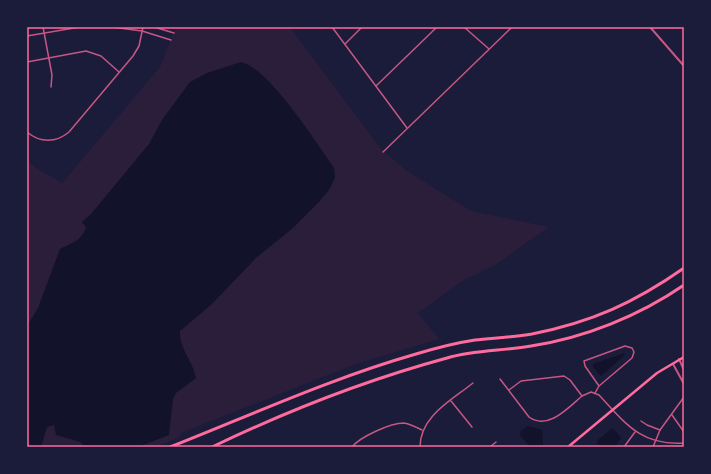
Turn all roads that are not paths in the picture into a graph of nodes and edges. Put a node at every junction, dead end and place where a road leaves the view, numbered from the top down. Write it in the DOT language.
graph roads {
  1 [pos="30,27"];
  2 [pos="43,27"];
  3 [pos="80,27"];
  4 [pos="112,27"];
  5 [pos="143,27"];
  6 [pos="154,27"];
  7 [pos="332,27"];
  8 [pos="362,27"];
  9 [pos="438,27"];
  10 [pos="464,27"];
  11 [pos="512,27"];
  12 [pos="650,27"];
  13 [pos="27,28"];
  14 [pos="142,31"];
  15 [pos="44,32"];
  16 [pos="174,33"];
  17 [pos="27,36"];
  18 [pos="171,40"];
  19 [pos="345,44"];
  20 [pos="489,49"];
  21 [pos="49,58"];
  22 [pos="27,62"];
  23 [pos="684,66"];
  24 [pos="120,72"];
  25 [pos="376,86"];
  26 [pos="51,87"];
  27 [pos="407,128"];
  28 [pos="27,132"];
  29 [pos="383,152"];
  30 [pos="684,268"];
  31 [pos="684,285"];
  32 [pos="684,357"];
  33 [pos="678,359"];
  34 [pos="672,363"];
  35 [pos="684,370"];
  36 [pos="500,379"];
  37 [pos="473,383"];
  38 [pos="684,384"];
  39 [pos="599,386"];
  40 [pos="509,390"];
  41 [pos="595,393"];
  42 [pos="582,396"];
  43 [pos="684,397"];
  44 [pos="451,401"];
  45 [pos="613,410"];
  46 [pos="672,415"];
  47 [pos="641,421"];
  48 [pos="472,427"];
  49 [pos="422,430"];
  50 [pos="660,430"];
  51 [pos="635,432"];
  52 [pos="684,432"];
  53 [pos="654,440"];
  54 [pos="496,442"];
  55 [pos="684,443"];
  56 [pos="170,447"];
  57 [pos="212,447"];
  58 [pos="352,447"];
  59 [pos="420,447"];
  60 [pos="490,447"];
  61 [pos="568,447"];
  62 [pos="624,447"];
  63 [pos="653,447"];
  1 -- 13 [label="street"];
  2 -- 15 [label="street"];
  3 -- 15 [label="street"];
  4 -- 14 [label="street"];
  5 -- 14 [label="street"];
  6 -- 16 [label="street"];
  7 -- 19 [label="street"];
  8 -- 19 [label="street"];
  9 -- 25 [label="street"];
  10 -- 20 [label="street"];
  11 -- 20 [label="street"];
  12 -- 23 [label="street"];
  14 -- 18 [label="street"];
  14 -- 24 [label="street"];
  15 -- 17 [label="street"];
  15 -- 21 [label="street"];
  19 -- 25 [label="street"];
  20 -- 27 [label="street"];
  21 -- 22 [label="street"];
  21 -- 24 [label="street"];
  21 -- 26 [label="street"];
  24 -- 28 [label="street"];
  25 -- 27 [label="street"];
  27 -- 29 [label="street"];
  30 -- 56 [label="highway"];
  31 -- 57 [label="highway"];
  32 -- 33 [label="main road"];
  33 -- 34 [label="main road"];
  33 -- 35 [label="street"];
  34 -- 38 [label="street"];
  34 -- 45 [label="main road"];
  36 -- 40 [label="street"];
  37 -- 44 [label="street"];
  39 -- 39 [label="street"];
  39 -- 41 [label="street"];
  40 -- 42 [label="street"];
  40 -- 42 [label="street"];
  41 -- 42 [label="street"];
  41 -- 45 [label="street"];
  43 -- 46 [label="street"];
  44 -- 48 [label="street"];
  44 -- 49 [label="street"];
  45 -- 51 [label="street"];
  45 -- 61 [label="main road"];
  46 -- 50 [label="street"];
  46 -- 52 [label="street"];
  47 -- 50 [label="street"];
  49 -- 58 [label="street"];
  49 -- 59 [label="street"];
  50 -- 53 [label="street"];
  51 -- 53 [label="street"];
  51 -- 62 [label="street"];
  53 -- 55 [label="street"];
  53 -- 63 [label="street"];
  54 -- 60 [label="street"];
}
